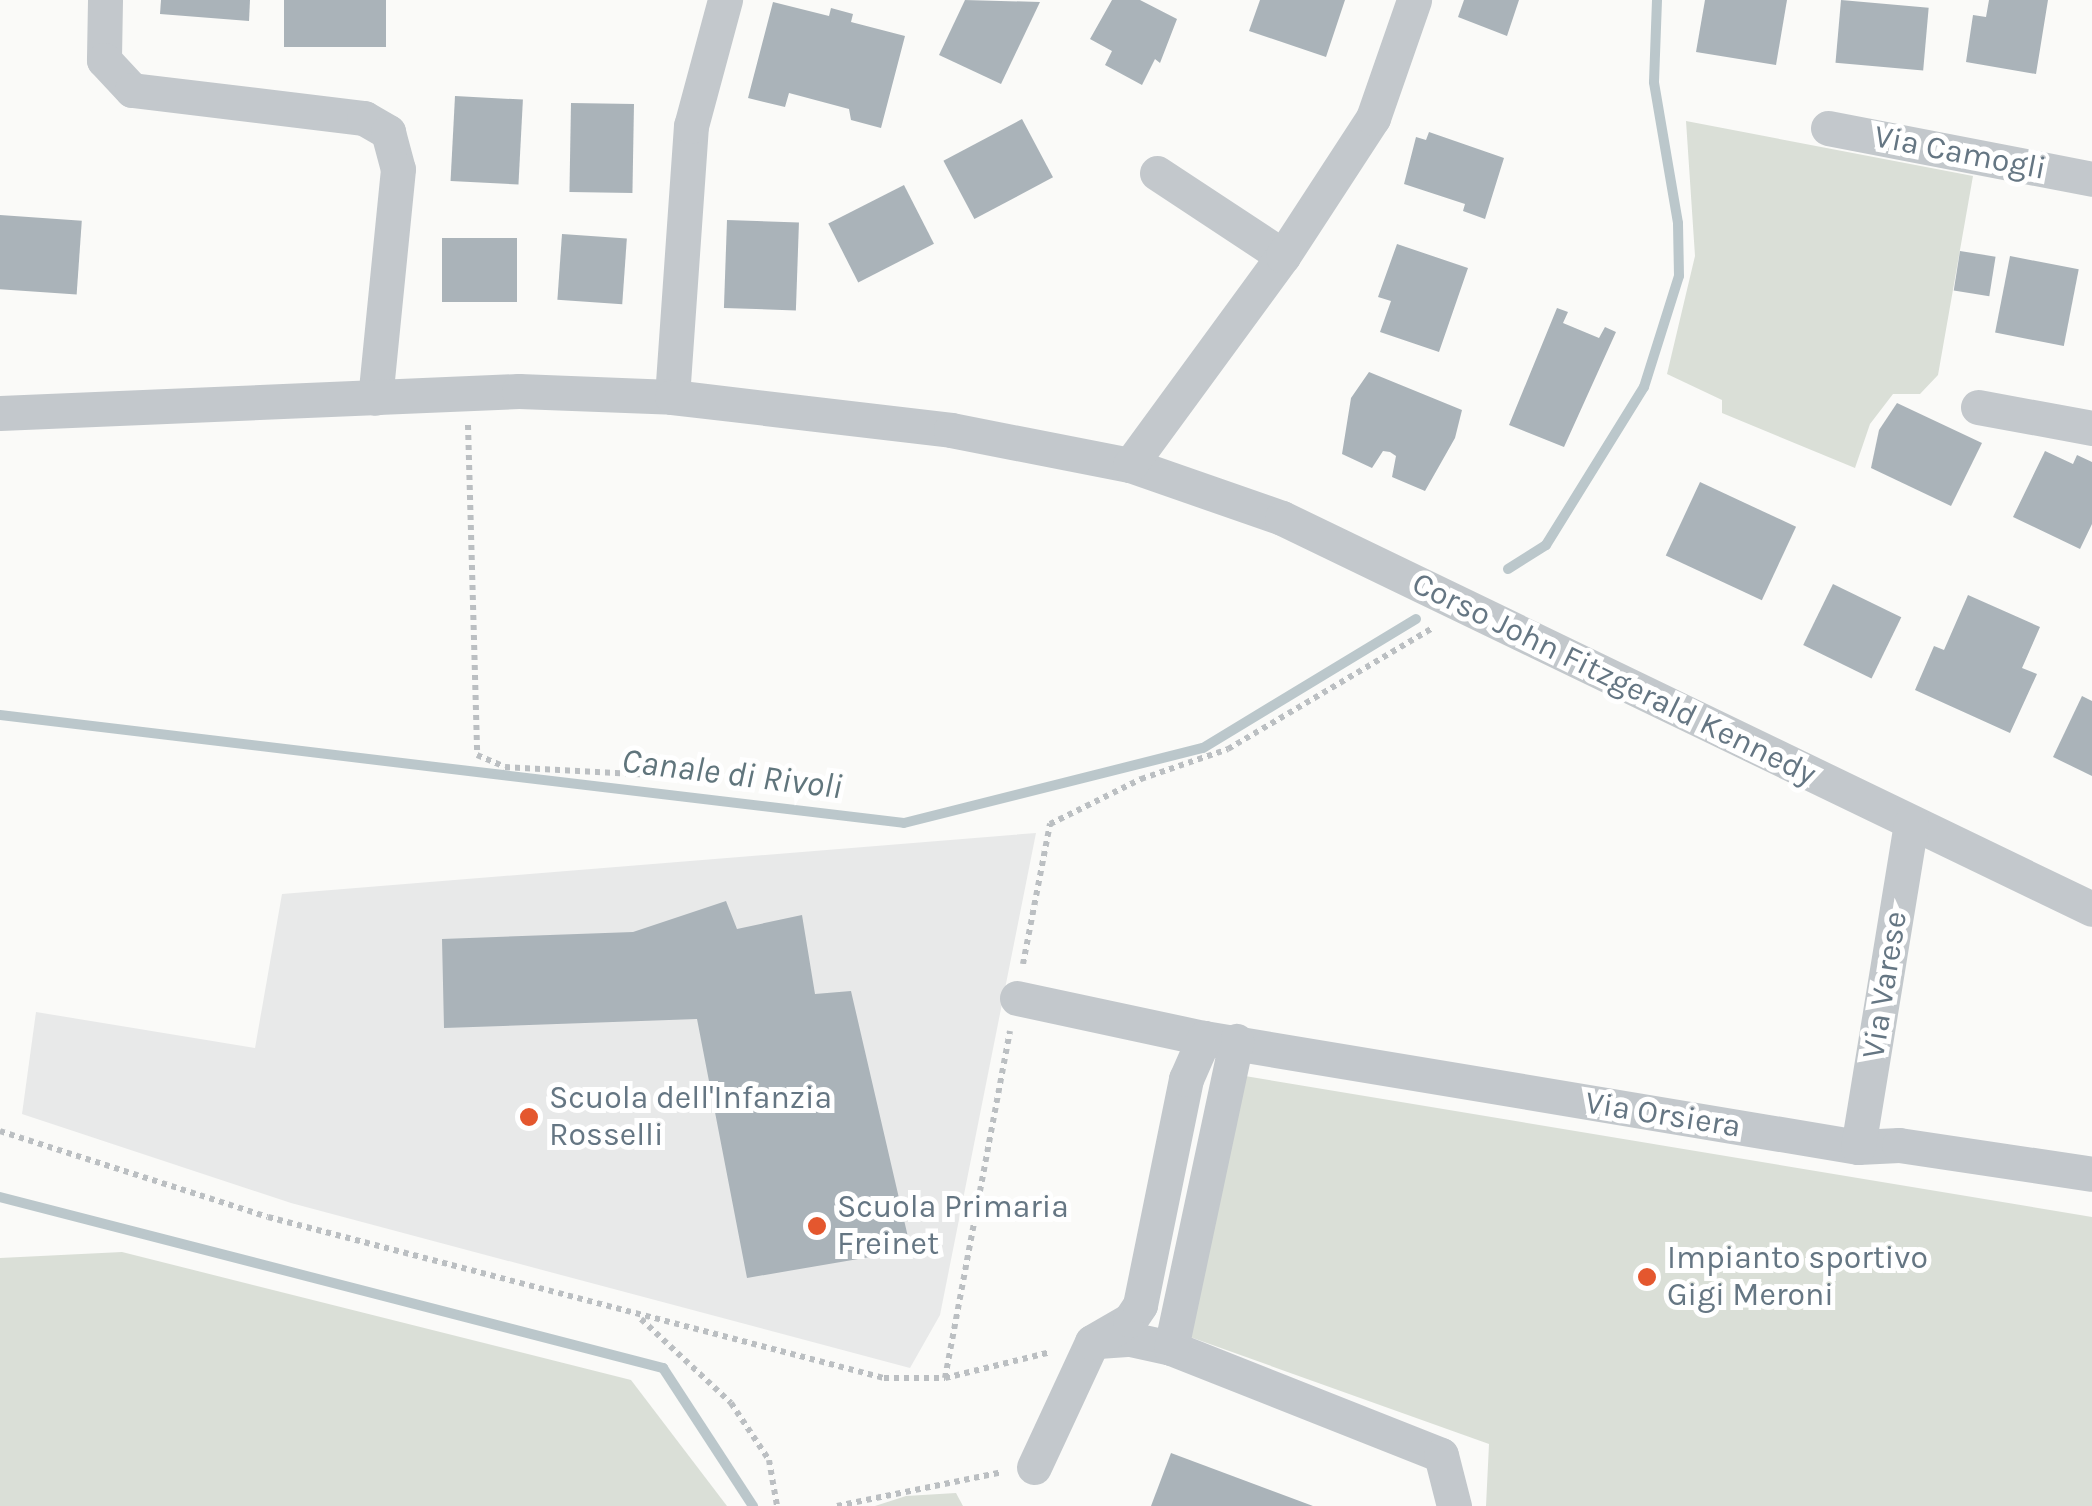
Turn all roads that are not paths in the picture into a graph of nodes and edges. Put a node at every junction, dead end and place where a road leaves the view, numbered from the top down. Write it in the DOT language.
graph roads {
  1 [pos="105,0"];
  2 [pos="724,0"];
  3 [pos="1414,0"];
  4 [pos="1828,128"];
  5 [pos="1157,174"];
  6 [pos="2092,179"];
  7 [pos="1283,256"];
  8 [pos="672,397"];
  9 [pos="376,398"];
  10 [pos="1978,407"];
  11 [pos="0,414"];
  12 [pos="2092,428"];
  13 [pos="1130,465"];
  14 [pos="1911,823"];
  15 [pos="2092,909"];
  16 [pos="1017,998"];
  17 [pos="1220,1040"];
  18 [pos="1858,1147"];
  19 [pos="2092,1174"];
  20 [pos="1092,1342"];
  21 [pos="1171,1348"];
  22 [pos="1034,1467"];
  23 [pos="1454,1506"];
  1 -- 9 [label="street"];
  2 -- 8 [label="street"];
  3 -- 7 [label="street"];
  4 -- 6 [label="street, Via Camogli"];
  5 -- 7 [label="street"];
  7 -- 13 [label="street"];
  8 -- 9 [label="street, Corso John Fitzgerald Kennedy"];
  8 -- 13 [label="street, Corso John Fitzgerald Kennedy"];
  9 -- 11 [label="street, Corso John Fitzgerald Kennedy"];
  10 -- 12 [label="street"];
  13 -- 14 [label="street, Corso John Fitzgerald Kennedy"];
  14 -- 15 [label="street, Corso John Fitzgerald Kennedy"];
  14 -- 18 [label="street, Via Varese"];
  16 -- 17 [label="street, Via Orsiera"];
  17 -- 18 [label="street, Via Orsiera"];
  17 -- 20 [label="street"];
  17 -- 21 [label="street"];
  18 -- 19 [label="street, Via Orsiera"];
  20 -- 21 [label="street"];
  20 -- 22 [label="street"];
  21 -- 23 [label="street"];
}
